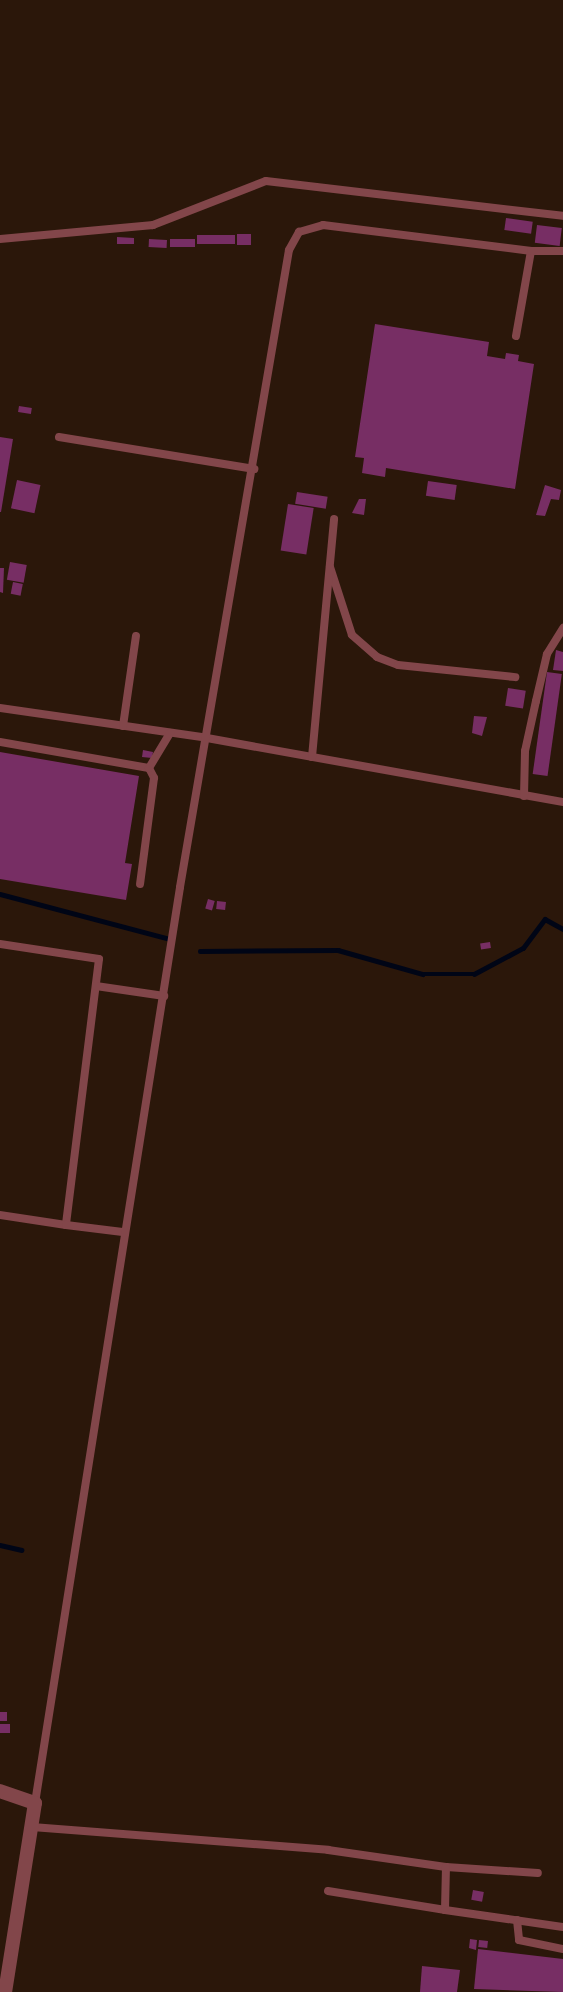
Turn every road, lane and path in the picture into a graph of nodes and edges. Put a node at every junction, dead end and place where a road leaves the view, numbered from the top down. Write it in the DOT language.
graph roads {
  1 [pos="563,216"];
  2 [pos="0,239"];
  3 [pos="531,251"];
  4 [pos="563,251"];
  5 [pos="516,336"];
  6 [pos="59,437"];
  7 [pos="254,469"];
  8 [pos="334,519"];
  9 [pos="330,567"];
  10 [pos="563,628"];
  11 [pos="136,636"];
  12 [pos="515,677"];
  13 [pos="0,708"];
  14 [pos="123,726"];
  15 [pos="170,733"];
  16 [pos="207,738"];
  17 [pos="0,742"];
  18 [pos="312,757"];
  19 [pos="149,768"];
  20 [pos="524,796"];
  21 [pos="563,802"];
  22 [pos="140,884"];
  23 [pos="0,944"];
  24 [pos="96,986"];
  25 [pos="164,996"];
  26 [pos="0,1215"];
  27 [pos="66,1225"];
  28 [pos="124,1232"];
  29 [pos="0,1791"];
  30 [pos="35,1803"];
  31 [pos="32,1827"];
  32 [pos="446,1867"];
  33 [pos="538,1873"];
  34 [pos="328,1891"];
  35 [pos="445,1910"];
  36 [pos="517,1920"];
  37 [pos="563,1927"];
  38 [pos="563,1948"];
  39 [pos="6,1992"];
  1 -- 2 [label="lane"];
  3 -- 4 [label="lane"];
  3 -- 5 [label="lane"];
  3 -- 7 [label="lane"];
  6 -- 7 [label="lane"];
  7 -- 16 [label="lane"];
  8 -- 9 [label="lane"];
  9 -- 12 [label="lane"];
  9 -- 18 [label="lane"];
  10 -- 20 [label="lane"];
  11 -- 14 [label="lane"];
  13 -- 14 [label="lane"];
  14 -- 15 [label="lane"];
  15 -- 16 [label="lane"];
  15 -- 19 [label="lane"];
  16 -- 18 [label="lane"];
  16 -- 25 [label="lane"];
  17 -- 19 [label="lane"];
  18 -- 20 [label="lane"];
  19 -- 22 [label="lane"];
  20 -- 21 [label="lane"];
  23 -- 24 [label="lane"];
  24 -- 25 [label="lane"];
  24 -- 27 [label="lane"];
  25 -- 28 [label="lane"];
  26 -- 27 [label="lane"];
  27 -- 28 [label="lane"];
  28 -- 30 [label="lane"];
  29 -- 30 [label="street"];
  30 -- 31 [label="street"];
  31 -- 32 [label="lane"];
  31 -- 39 [label="street"];
  32 -- 33 [label="lane"];
  32 -- 35 [label="lane"];
  34 -- 35 [label="lane"];
  35 -- 36 [label="lane"];
  36 -- 37 [label="lane"];
  36 -- 38 [label="lane"];
}
